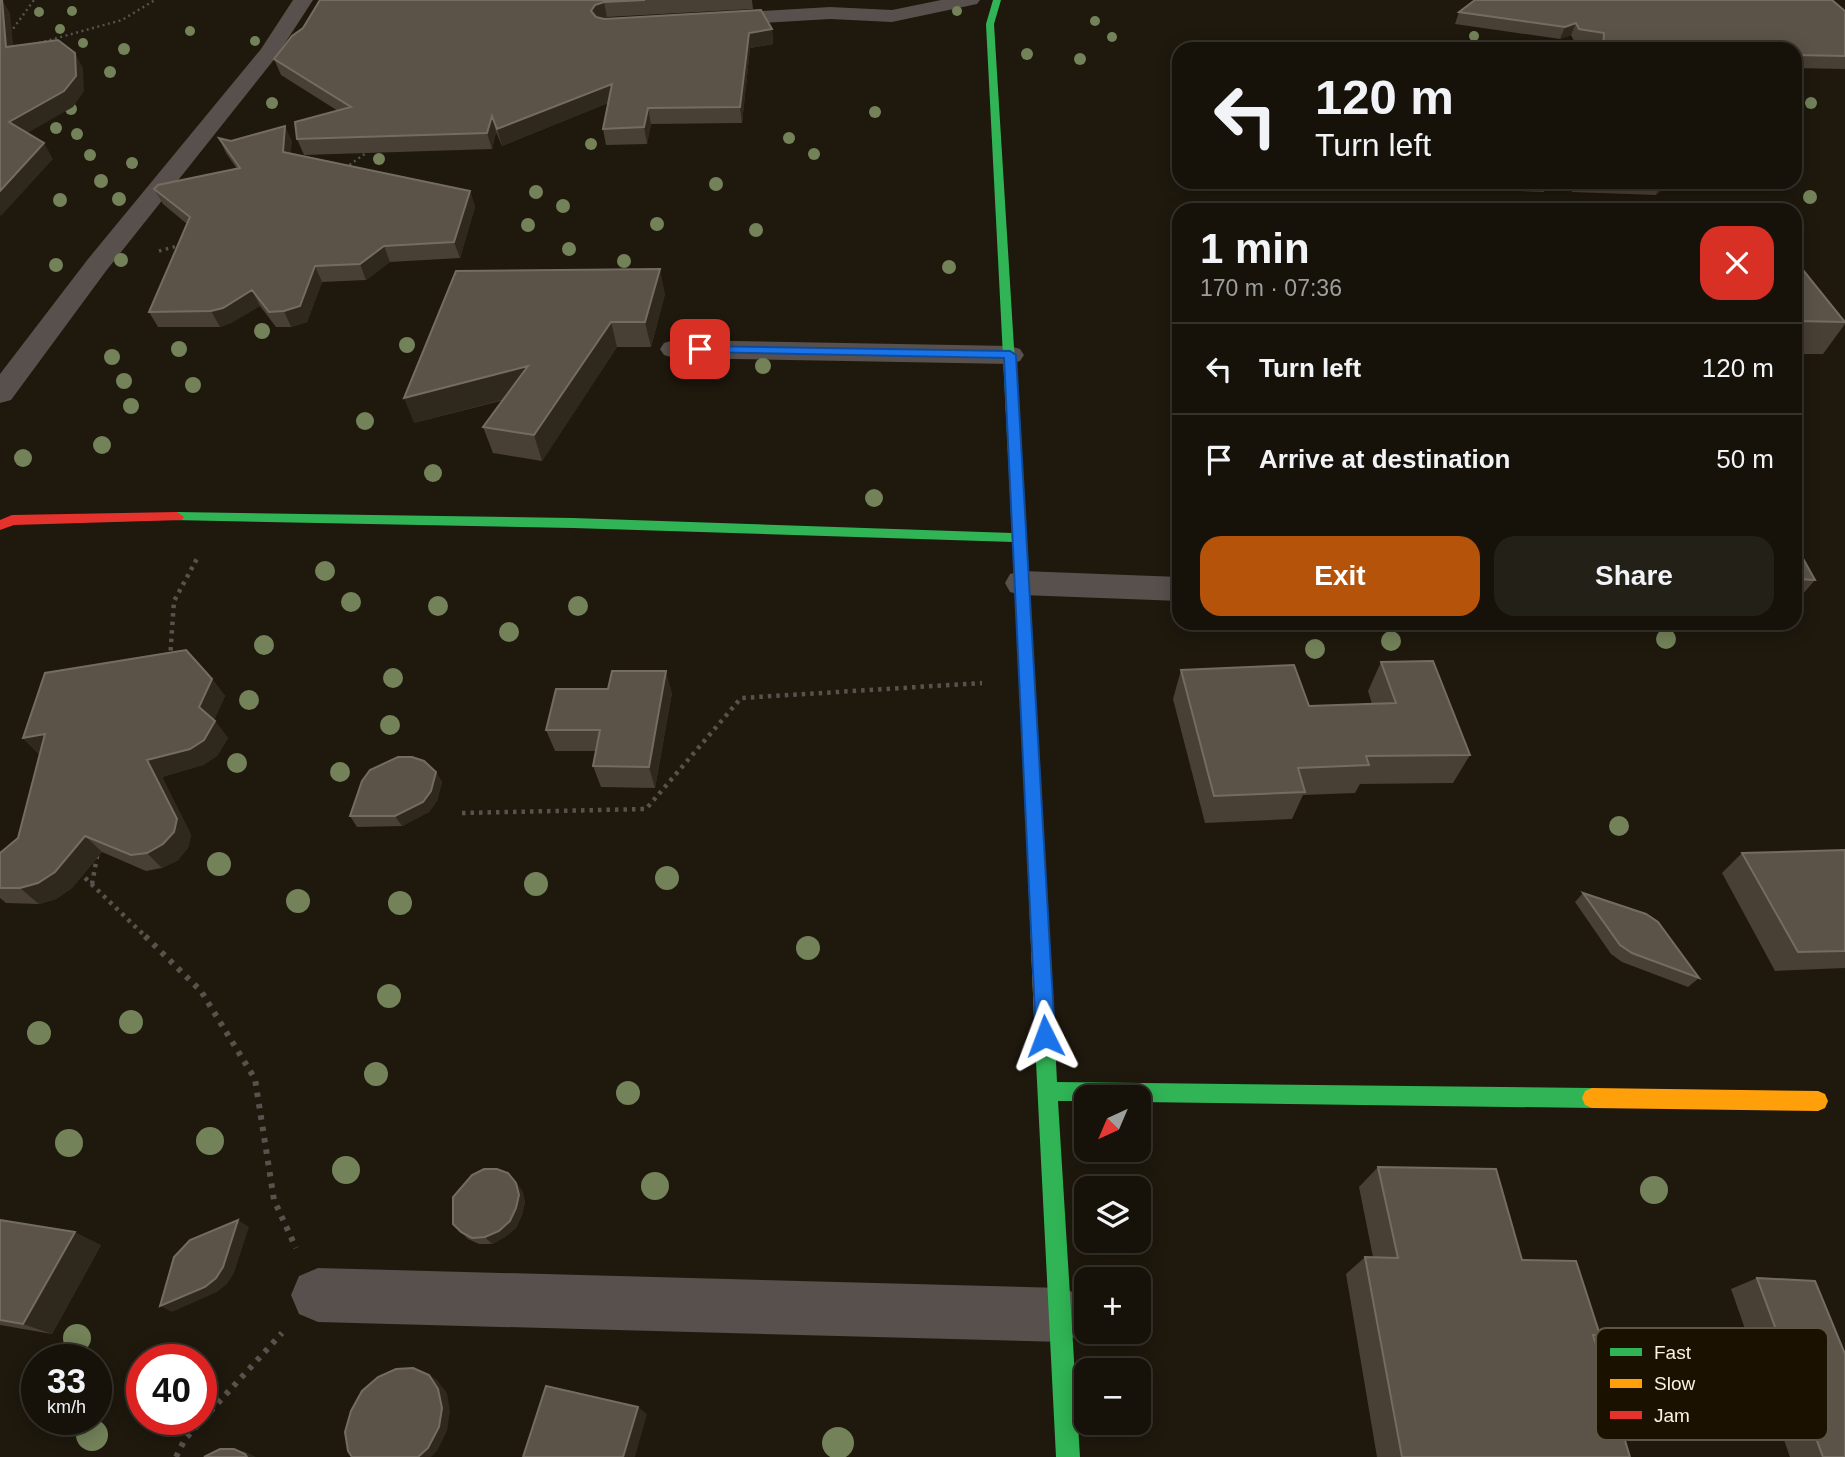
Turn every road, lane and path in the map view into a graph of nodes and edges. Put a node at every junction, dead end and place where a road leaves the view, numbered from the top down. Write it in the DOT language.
graph roads {
  1 [pos="34,0"];
  2 [pos="155,0"];
  3 [pos="303,0"];
  4 [pos="970,0"];
  5 [pos="997,0"];
  6 [pos="692,21"];
  7 [pos="8,35"];
  8 [pos="30,45"];
  9 [pos="372,150"];
  10 [pos="341,171"];
  11 [pos="186,243"];
  12 [pos="152,253"];
  13 [pos="674,349"];
  14 [pos="1010,355"];
  15 [pos="0,394"];
  16 [pos="219,517"];
  17 [pos="4,520"];
  18 [pos="1021,538"];
  19 [pos="1022,583"];
  20 [pos="1172,589"];
  21 [pos="169,665"];
  22 [pos="1028,680"];
  23 [pos="462,813"];
  24 [pos="100,844"];
  25 [pos="72,865"];
  26 [pos="92,884"];
  27 [pos="1048,1091"];
  28 [pos="1818,1101"];
  29 [pos="318,1295"];
  30 [pos="1063,1315"];
  31 [pos="176,1457"];
  32 [pos="1068,1457"];
  1 -- 7 [label="path"];
  2 -- 8 [label="path"];
  3 -- 15 [label="street"];
  4 -- 6 [label="street"];
  5 -- 14 [label="street"];
  9 -- 10 [label="path"];
  11 -- 12 [label="path"];
  13 -- 14 [label="street"];
  14 -- 18 [label="street"];
  16 -- 17 [label="street"];
  16 -- 18 [label="street"];
  16 -- 21 [label="path"];
  18 -- 19 [label="street"];
  19 -- 20 [label="street"];
  19 -- 22 [label="street"];
  22 -- 23 [label="path"];
  22 -- 27 [label="street"];
  24 -- 26 [label="path"];
  25 -- 26 [label="path"];
  26 -- 29 [label="path"];
  27 -- 28 [label="street"];
  27 -- 30 [label="street"];
  29 -- 30 [label="street"];
  29 -- 31 [label="path"];
  30 -- 32 [label="street"];
}
